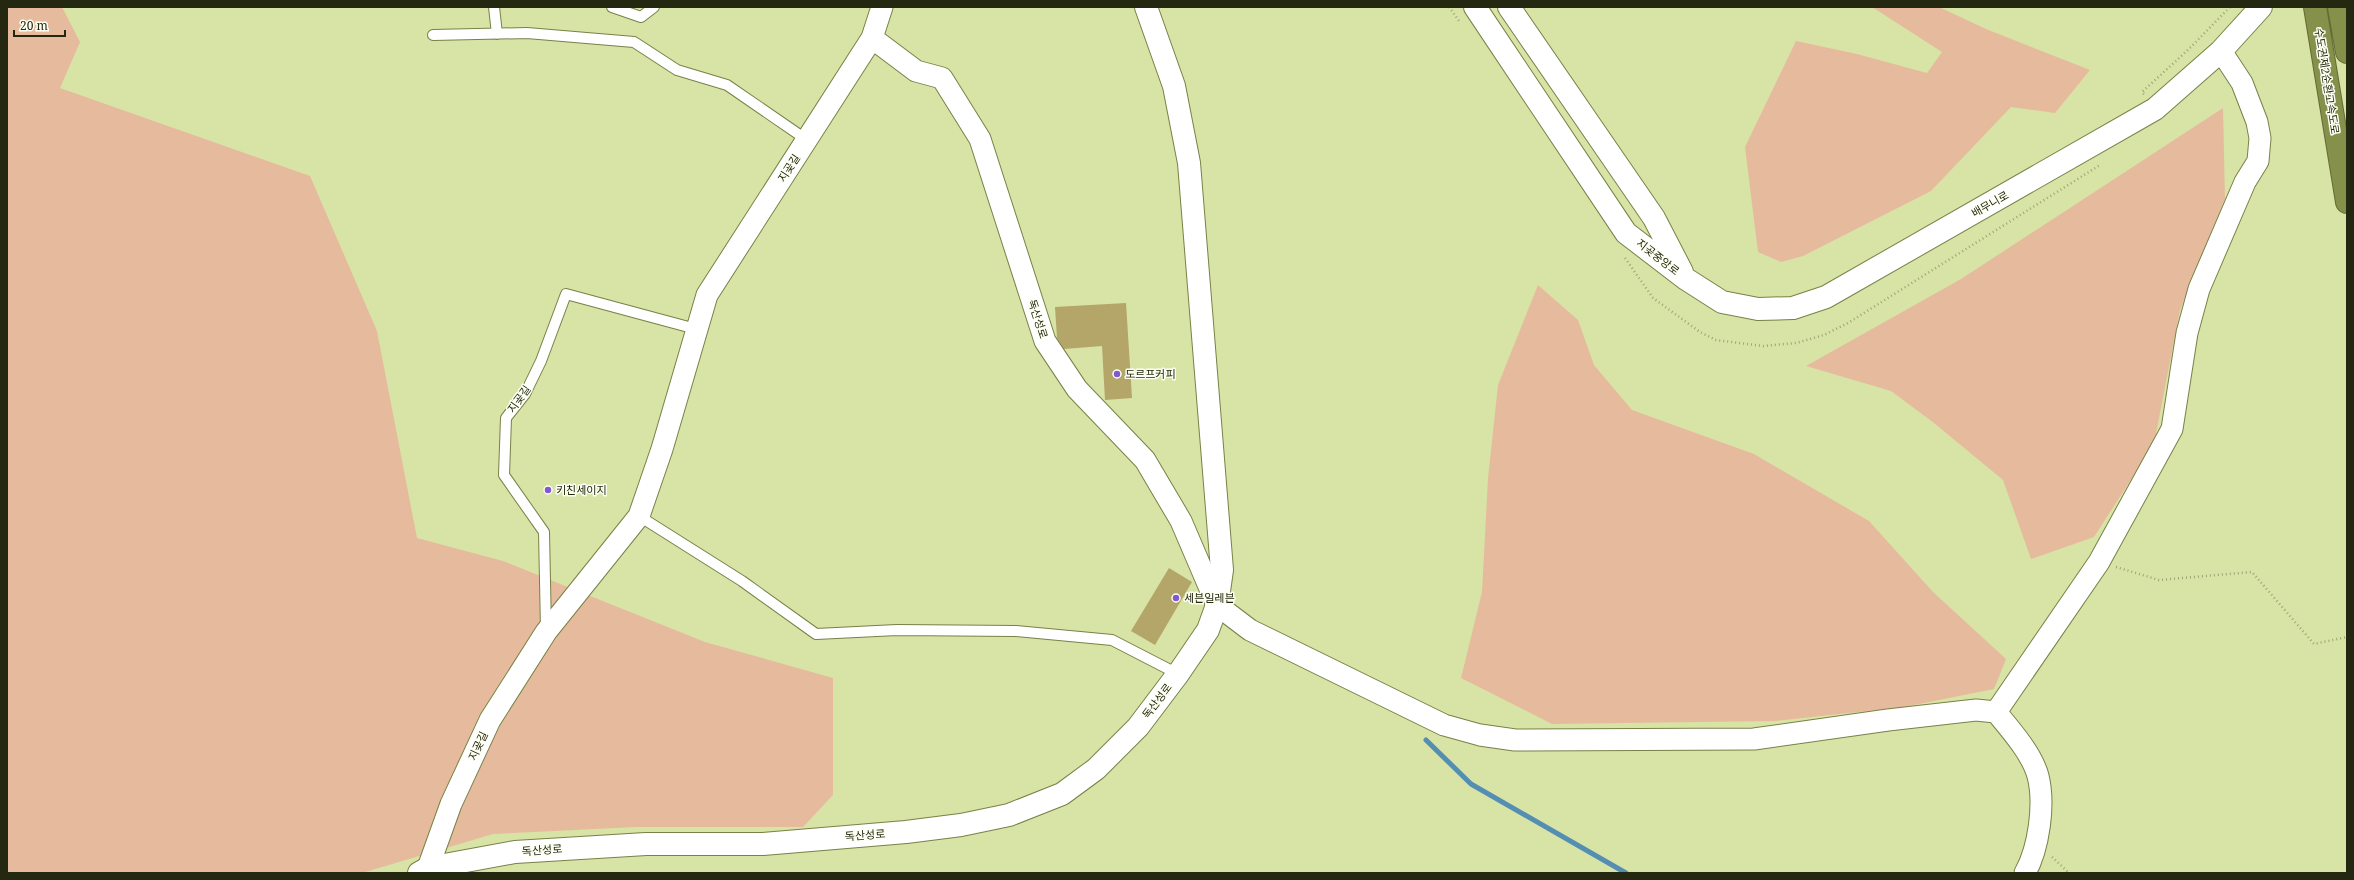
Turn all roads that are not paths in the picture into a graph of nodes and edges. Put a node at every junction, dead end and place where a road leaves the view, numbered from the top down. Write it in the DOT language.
graph roads {
  1 [pos="494,7"];
  2 [pos="612,7"];
  3 [pos="654,7"];
  4 [pos="882,7"];
  5 [pos="1146,7"];
  6 [pos="1475,7"];
  7 [pos="1509,7"];
  8 [pos="2261,7"];
  9 [pos="2315,7"];
  10 [pos="2341,17"];
  11 [pos="497,34"];
  12 [pos="434,35"];
  13 [pos="872,38"];
  14 [pos="2222,51"];
  15 [pos="2347,52"];
  16 [pos="807,140"];
  17 [pos="2347,202"];
  18 [pos="1686,279"];
  19 [pos="696,329"];
  20 [pos="639,516"];
  21 [pos="1217,605"];
  22 [pos="546,632"];
  23 [pos="1178,674"];
  24 [pos="1996,712"];
  25 [pos="423,870"];
  26 [pos="2025,873"];
  1 -- 11 [label="lane"];
  2 -- 3 [label="lane"];
  4 -- 13 [label="street, 지곶길"];
  5 -- 21 [label="street, 독산성로"];
  6 -- 18 [label="street, 지곶중앙로"];
  7 -- 18 [label="street, 지곶중앙로"];
  8 -- 14 [label="street, 배무니로"];
  9 -- 17 [label="highway, 수도권제2순환고속도로"];
  10 -- 15 [label="highway"];
  11 -- 12 [label="lane"];
  11 -- 16 [label="lane"];
  13 -- 16 [label="street, 지곶길"];
  13 -- 21 [label="street, 독산성로"];
  14 -- 18 [label="street, 배무니로"];
  14 -- 24 [label="street"];
  16 -- 19 [label="street, 지곶길"];
  19 -- 20 [label="street, 지곶길"];
  19 -- 22 [label="lane, 지곶길"];
  20 -- 22 [label="street, 지곶길"];
  20 -- 23 [label="lane"];
  21 -- 23 [label="street, 독산성로"];
  21 -- 24 [label="street"];
  22 -- 25 [label="street, 지곶길"];
  23 -- 25 [label="street, 독산성로"];
  24 -- 26 [label="street"];
}
